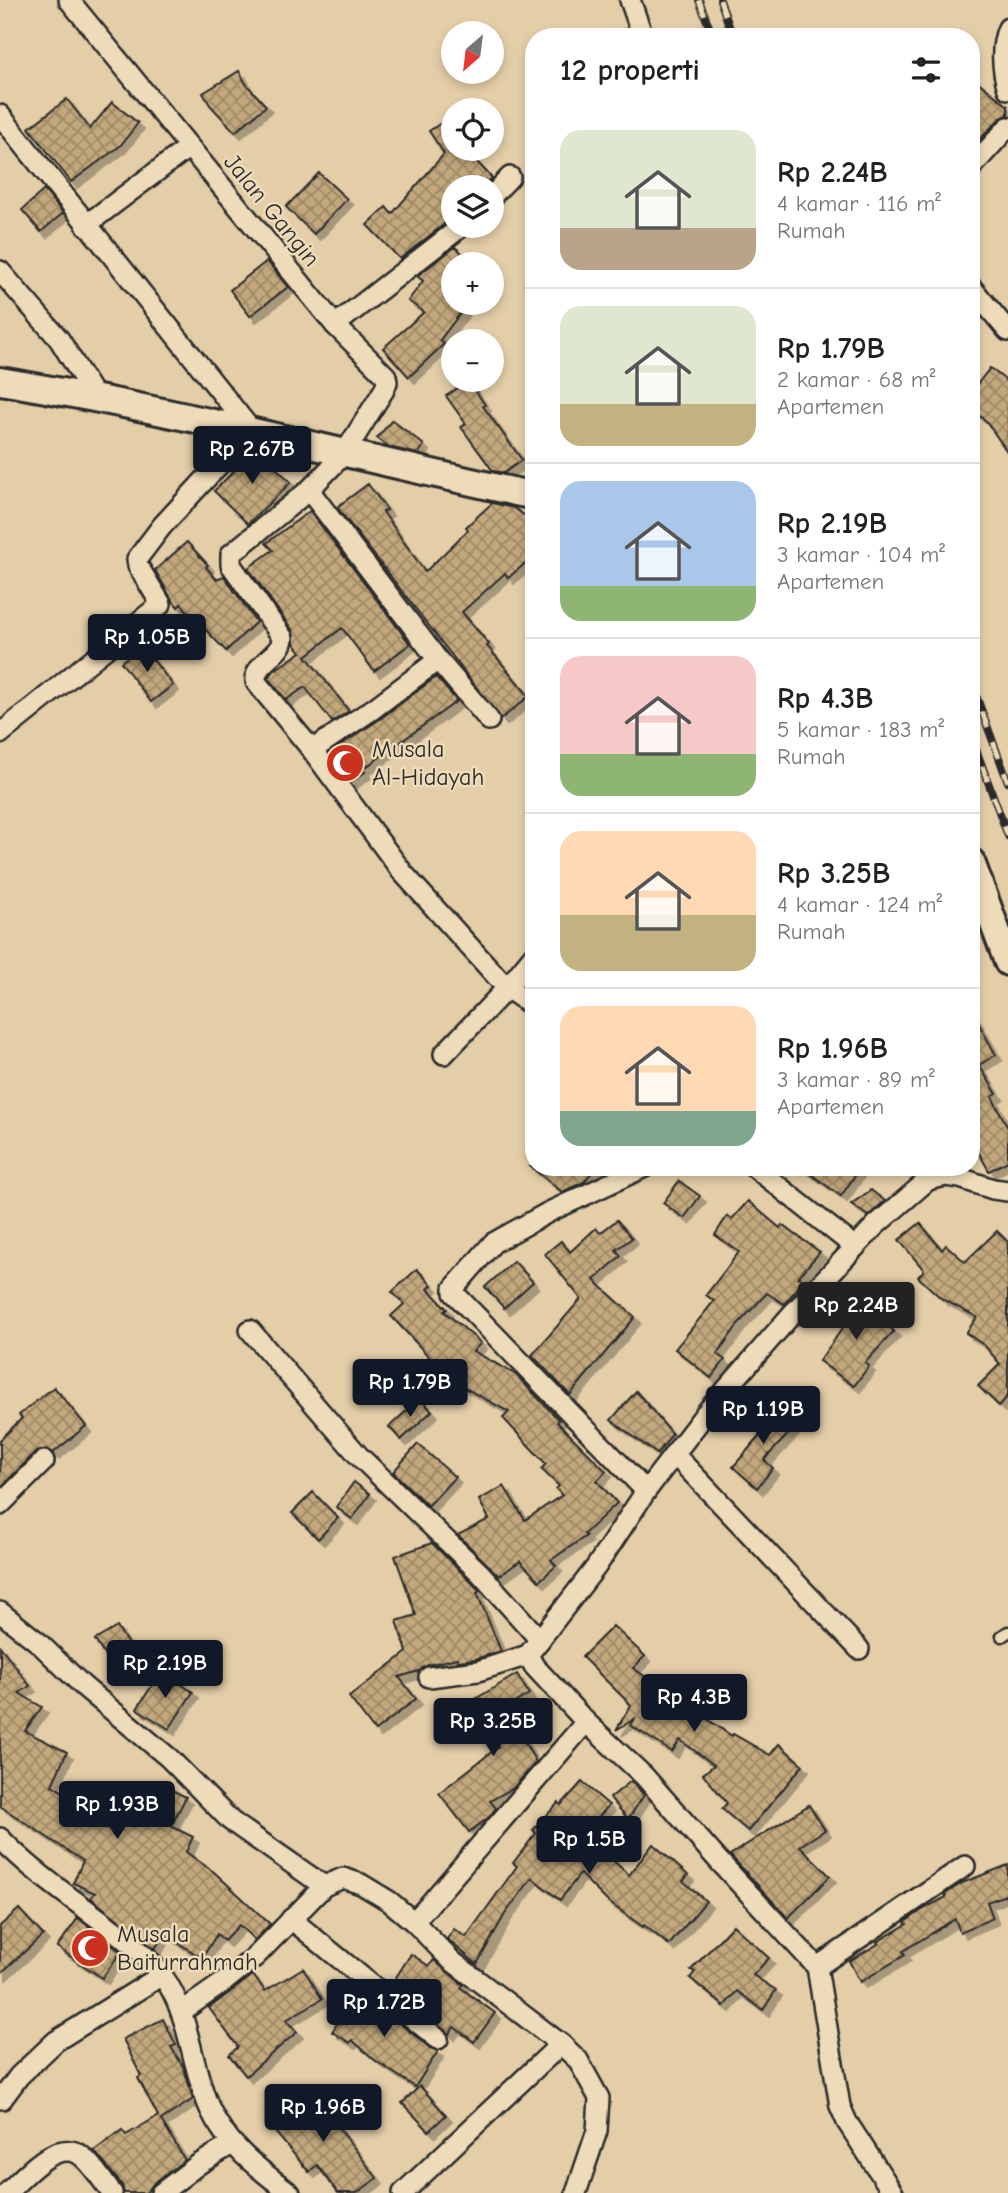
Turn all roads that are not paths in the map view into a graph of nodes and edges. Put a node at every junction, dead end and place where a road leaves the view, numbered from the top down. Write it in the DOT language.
graph roads {
  1 [pos="69,0"];
  2 [pos="630,0"];
  3 [pos="640,28"];
  4 [pos="1008,28"];
  5 [pos="1008,89"];
  6 [pos="0,115"];
  7 [pos="1008,127"];
  8 [pos="189,146"];
  9 [pos="980,158"];
  10 [pos="510,177"];
  11 [pos="504,183"];
  12 [pos="86,225"];
  13 [pos="447,238"];
  14 [pos="0,271"];
  15 [pos="980,298"];
  16 [pos="335,325"];
  17 [pos="1008,331"];
  18 [pos="0,381"];
  19 [pos="95,397"];
  20 [pos="251,430"];
  21 [pos="344,454"];
  22 [pos="309,490"];
  23 [pos="525,494"];
  24 [pos="438,660"];
  25 [pos="489,720"];
  26 [pos="0,734"];
  27 [pos="312,750"];
  28 [pos="980,886"];
  29 [pos="1008,962"];
  30 [pos="525,966"];
  31 [pos="507,988"];
  32 [pos="525,1001"];
  33 [pos="444,1055"];
  34 [pos="626,1176"];
  35 [pos="765,1176"];
  36 [pos="1008,1191"];
  37 [pos="855,1247"];
  38 [pos="250,1331"];
  39 [pos="674,1454"];
  40 [pos="44,1461"];
  41 [pos="646,1492"];
  42 [pos="0,1505"];
  43 [pos="0,1612"];
  44 [pos="534,1648"];
  45 [pos="859,1649"];
  46 [pos="429,1677"];
  47 [pos="586,1722"];
  48 [pos="0,1838"];
  49 [pos="965,1866"];
  50 [pos="324,1886"];
  51 [pos="291,1919"];
  52 [pos="414,1922"];
  53 [pos="817,1967"];
  54 [pos="162,1975"];
  55 [pos="181,2012"];
  56 [pos="438,2039"];
  57 [pos="561,2044"];
  58 [pos="2,2099"];
  59 [pos="232,2144"];
  60 [pos="6,2193"];
  61 [pos="112,2193"];
  62 [pos="160,2193"];
  63 [pos="290,2193"];
  64 [pos="403,2193"];
  65 [pos="576,2193"];
  66 [pos="893,2193"];
  1 -- 8 [label="street, Jalan Gangin"];
  2 -- 3 [label="street"];
  4 -- 5 [label="street"];
  6 -- 12 [label="street"];
  7 -- 9 [label="street"];
  8 -- 12 [label="street"];
  8 -- 16 [label="street, Jalan Gangin"];
  10 -- 11 [label="street"];
  12 -- 20 [label="street"];
  13 -- 16 [label="street"];
  14 -- 19 [label="street"];
  15 -- 17 [label="street"];
  16 -- 21 [label="street, Jalan Gangin"];
  18 -- 19 [label="street"];
  19 -- 20 [label="street"];
  20 -- 21 [label="street"];
  20 -- 26 [label="street"];
  21 -- 22 [label="street"];
  21 -- 23 [label="street"];
  22 -- 24 [label="street"];
  22 -- 27 [label="street"];
  24 -- 25 [label="street"];
  24 -- 27 [label="street"];
  27 -- 31 [label="street"];
  28 -- 29 [label="street"];
  30 -- 31 [label="street"];
  31 -- 32 [label="street"];
  31 -- 33 [label="street"];
  34 -- 41 [label="street"];
  35 -- 37 [label="street"];
  36 -- 37 [label="street"];
  37 -- 39 [label="street"];
  38 -- 44 [label="street"];
  39 -- 41 [label="street"];
  39 -- 45 [label="street"];
  40 -- 42 [label="street"];
  41 -- 44 [label="street"];
  43 -- 50 [label="street"];
  44 -- 46 [label="street"];
  44 -- 47 [label="street"];
  47 -- 52 [label="street"];
  47 -- 53 [label="street"];
  48 -- 54 [label="street"];
  49 -- 53 [label="street"];
  50 -- 51 [label="street"];
  50 -- 52 [label="street"];
  51 -- 55 [label="street"];
  51 -- 56 [label="street"];
  52 -- 57 [label="street"];
  53 -- 66 [label="street"];
  54 -- 55 [label="street"];
  54 -- 58 [label="street"];
  55 -- 59 [label="street"];
  57 -- 64 [label="street"];
  57 -- 65 [label="street"];
  59 -- 62 [label="street"];
  59 -- 63 [label="street"];
  60 -- 61 [label="street"];
}
